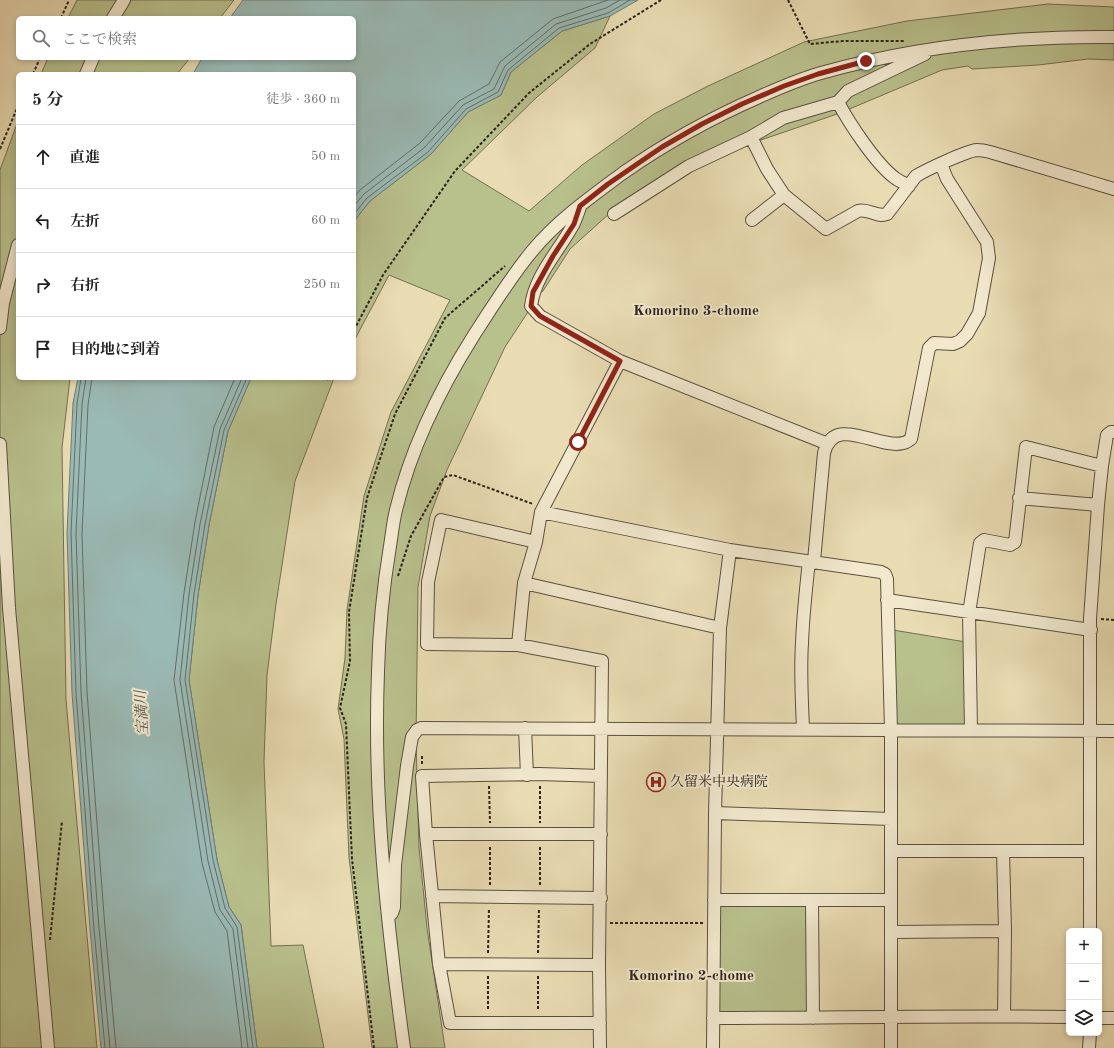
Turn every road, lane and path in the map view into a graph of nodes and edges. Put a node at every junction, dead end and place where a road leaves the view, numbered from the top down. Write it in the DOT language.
graph roads {
  1 [pos="69,0"];
  2 [pos="124,0"];
  3 [pos="661,0"];
  4 [pos="788,0"];
  5 [pos="61,16"];
  6 [pos="114,16"];
  7 [pos="1114,37"];
  8 [pos="910,41"];
  9 [pos="938,48"];
  10 [pos="39,60"];
  11 [pos="92,60"];
  12 [pos="34,72"];
  13 [pos="87,72"];
  14 [pos="838,102"];
  15 [pos="16,111"];
  16 [pos="751,138"];
  17 [pos="0,149"];
  18 [pos="941,164"];
  19 [pos="909,186"];
  20 [pos="1114,189"];
  21 [pos="784,195"];
  22 [pos="580,206"];
  23 [pos="614,214"];
  24 [pos="752,220"];
  25 [pos="16,253"];
  26 [pos="356,326"];
  27 [pos="0,328"];
  28 [pos="620,361"];
  29 [pos="1114,432"];
  30 [pos="0,444"];
  31 [pos="828,444"];
  32 [pos="1102,466"];
  33 [pos="1019,498"];
  34 [pos="1098,505"];
  35 [pos="541,512"];
  36 [pos="536,542"];
  37 [pos="730,550"];
  38 [pos="812,561"];
  39 [pos="524,583"];
  40 [pos="887,600"];
  41 [pos="969,612"];
  42 [pos="720,628"];
  43 [pos="1091,630"];
  44 [pos="518,645"];
  45 [pos="525,728"];
  46 [pos="601,728"];
  47 [pos="717,729"];
  48 [pos="803,729"];
  49 [pos="891,730"];
  50 [pos="971,730"];
  51 [pos="1091,731"];
  52 [pos="1114,731"];
  53 [pos="527,774"];
  54 [pos="601,776"];
  55 [pos="715,813"];
  56 [pos="891,819"];
  57 [pos="62,821"];
  58 [pos="426,834"];
  59 [pos="601,834"];
  60 [pos="891,851"];
  61 [pos="1003,851"];
  62 [pos="1090,851"];
  63 [pos="432,896"];
  64 [pos="600,898"];
  65 [pos="714,900"];
  66 [pos="812,900"];
  67 [pos="891,900"];
  68 [pos="387,917"];
  69 [pos="601,923"];
  70 [pos="714,923"];
  71 [pos="1090,928"];
  72 [pos="1005,930"];
  73 [pos="891,932"];
  74 [pos="49,945"];
  75 [pos="439,964"];
  76 [pos="599,965"];
  77 [pos="891,1016"];
  78 [pos="1004,1016"];
  79 [pos="1066,1017"];
  80 [pos="713,1018"];
  81 [pos="813,1018"];
  82 [pos="1102,1018"];
  83 [pos="1114,1018"];
  84 [pos="600,1023"];
  85 [pos="1090,1036"];
  86 [pos="48,1048"];
  87 [pos="404,1048"];
  88 [pos="600,1048"];
  89 [pos="713,1048"];
  90 [pos="891,1048"];
  91 [pos="1090,1048"];
  1 -- 5 [label="path"];
  2 -- 6 [label="street"];
  3 -- 26 [label="path"];
  4 -- 8 [label="path"];
  7 -- 9 [label="street"];
  9 -- 14 [label="street"];
  9 -- 22 [label="street"];
  10 -- 12 [label="path"];
  11 -- 13 [label="street"];
  14 -- 16 [label="street"];
  14 -- 19 [label="street"];
  15 -- 17 [label="path"];
  16 -- 21 [label="street"];
  16 -- 23 [label="street"];
  18 -- 19 [label="street"];
  18 -- 20 [label="street"];
  18 -- 31 [label="street"];
  19 -- 21 [label="street"];
  21 -- 24 [label="street"];
  22 -- 28 [label="street"];
  22 -- 68 [label="street"];
  25 -- 27 [label="street"];
  28 -- 31 [label="street"];
  28 -- 35 [label="street"];
  29 -- 32 [label="street"];
  30 -- 86 [label="street"];
  31 -- 38 [label="street"];
  32 -- 33 [label="street"];
  32 -- 34 [label="street"];
  33 -- 34 [label="street"];
  33 -- 41 [label="street"];
  34 -- 43 [label="street"];
  35 -- 36 [label="street"];
  35 -- 37 [label="street"];
  36 -- 39 [label="street"];
  36 -- 44 [label="street"];
  37 -- 38 [label="street"];
  37 -- 42 [label="street"];
  38 -- 40 [label="street"];
  38 -- 48 [label="street"];
  39 -- 42 [label="street"];
  39 -- 44 [label="street"];
  40 -- 41 [label="street"];
  40 -- 49 [label="street"];
  41 -- 43 [label="street"];
  41 -- 50 [label="street"];
  42 -- 47 [label="street"];
  43 -- 51 [label="street"];
  44 -- 46 [label="street"];
  45 -- 46 [label="street"];
  45 -- 53 [label="street"];
  45 -- 68 [label="street"];
  46 -- 47 [label="street"];
  46 -- 54 [label="street"];
  47 -- 48 [label="street"];
  47 -- 55 [label="street"];
  48 -- 49 [label="street"];
  49 -- 50 [label="street"];
  49 -- 56 [label="street"];
  50 -- 51 [label="street"];
  51 -- 52 [label="street"];
  51 -- 62 [label="street"];
  53 -- 54 [label="street"];
  53 -- 58 [label="street"];
  54 -- 59 [label="street"];
  55 -- 56 [label="street"];
  55 -- 65 [label="street"];
  56 -- 60 [label="street"];
  57 -- 74 [label="path"];
  58 -- 59 [label="street"];
  58 -- 63 [label="street"];
  59 -- 64 [label="street"];
  60 -- 61 [label="street"];
  60 -- 67 [label="street"];
  61 -- 62 [label="street"];
  61 -- 72 [label="street"];
  62 -- 71 [label="street"];
  63 -- 64 [label="street"];
  63 -- 75 [label="street"];
  64 -- 69 [label="street"];
  65 -- 66 [label="street"];
  65 -- 70 [label="street"];
  66 -- 67 [label="street"];
  66 -- 81 [label="street"];
  67 -- 73 [label="street"];
  68 -- 87 [label="street"];
  69 -- 70 [label="path"];
  69 -- 76 [label="street"];
  70 -- 80 [label="street"];
  72 -- 73 [label="street"];
  72 -- 78 [label="street"];
  73 -- 77 [label="street"];
  75 -- 76 [label="street"];
  75 -- 84 [label="street"];
  76 -- 84 [label="street"];
  77 -- 78 [label="street"];
  77 -- 81 [label="street"];
  77 -- 90 [label="street"];
  78 -- 79 [label="street"];
  80 -- 81 [label="street"];
  80 -- 89 [label="street"];
  82 -- 83 [label="street"];
  84 -- 88 [label="street"];
  85 -- 91 [label="street"];
}
